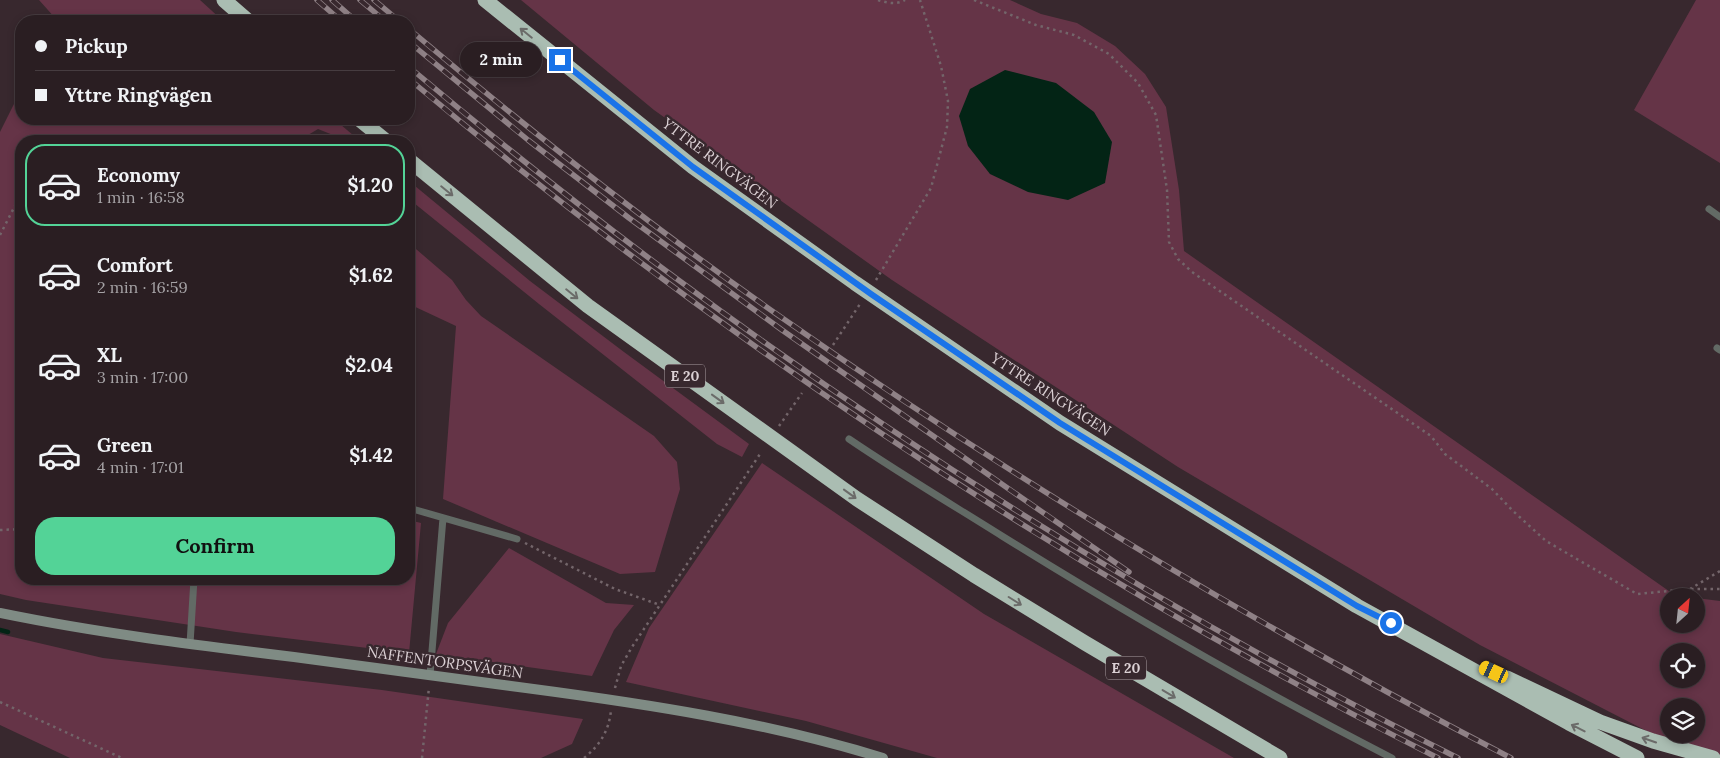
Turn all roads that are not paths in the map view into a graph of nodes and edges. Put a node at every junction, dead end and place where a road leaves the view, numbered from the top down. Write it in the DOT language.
graph roads {
  1 [pos="224,0"];
  2 [pos="485,0"];
  3 [pos="241,15"];
  4 [pos="366,125"];
  5 [pos="379,135"];
  6 [pos="415,165"];
  7 [pos="1709,209"];
  8 [pos="1720,217"];
  9 [pos="849,439"];
  10 [pos="415,510"];
  11 [pos="442,518"];
  12 [pos="517,539"];
  13 [pos="194,585"];
  14 [pos="1357,606"];
  15 [pos="0,613"];
  16 [pos="190,644"];
  17 [pos="430,675"];
  18 [pos="883,758"];
  19 [pos="1280,758"];
  20 [pos="1392,758"];
  21 [pos="1637,758"];
  22 [pos="1713,758"];
  1 -- 3 [label="highway"];
  14 -- 2 [label="highway, YTTRE RINGVÄGEN, one-way"];
  4 -- 5 [label="highway"];
  6 -- 19 [label="highway, E 20, one-way"];
  7 -- 8 [label="lane"];
  9 -- 20 [label="lane"];
  10 -- 11 [label="lane"];
  11 -- 12 [label="lane"];
  11 -- 17 [label="lane"];
  13 -- 16 [label="lane"];
  21 -- 14 [label="highway, YTTRE RINGVÄGEN, one-way"];
  22 -- 14 [label="highway, one-way"];
  15 -- 16 [label="street, NAFFENTORPSVÄGEN"];
  16 -- 17 [label="street, NAFFENTORPSVÄGEN"];
  17 -- 18 [label="street, NAFFENTORPSVÄGEN"];
}
